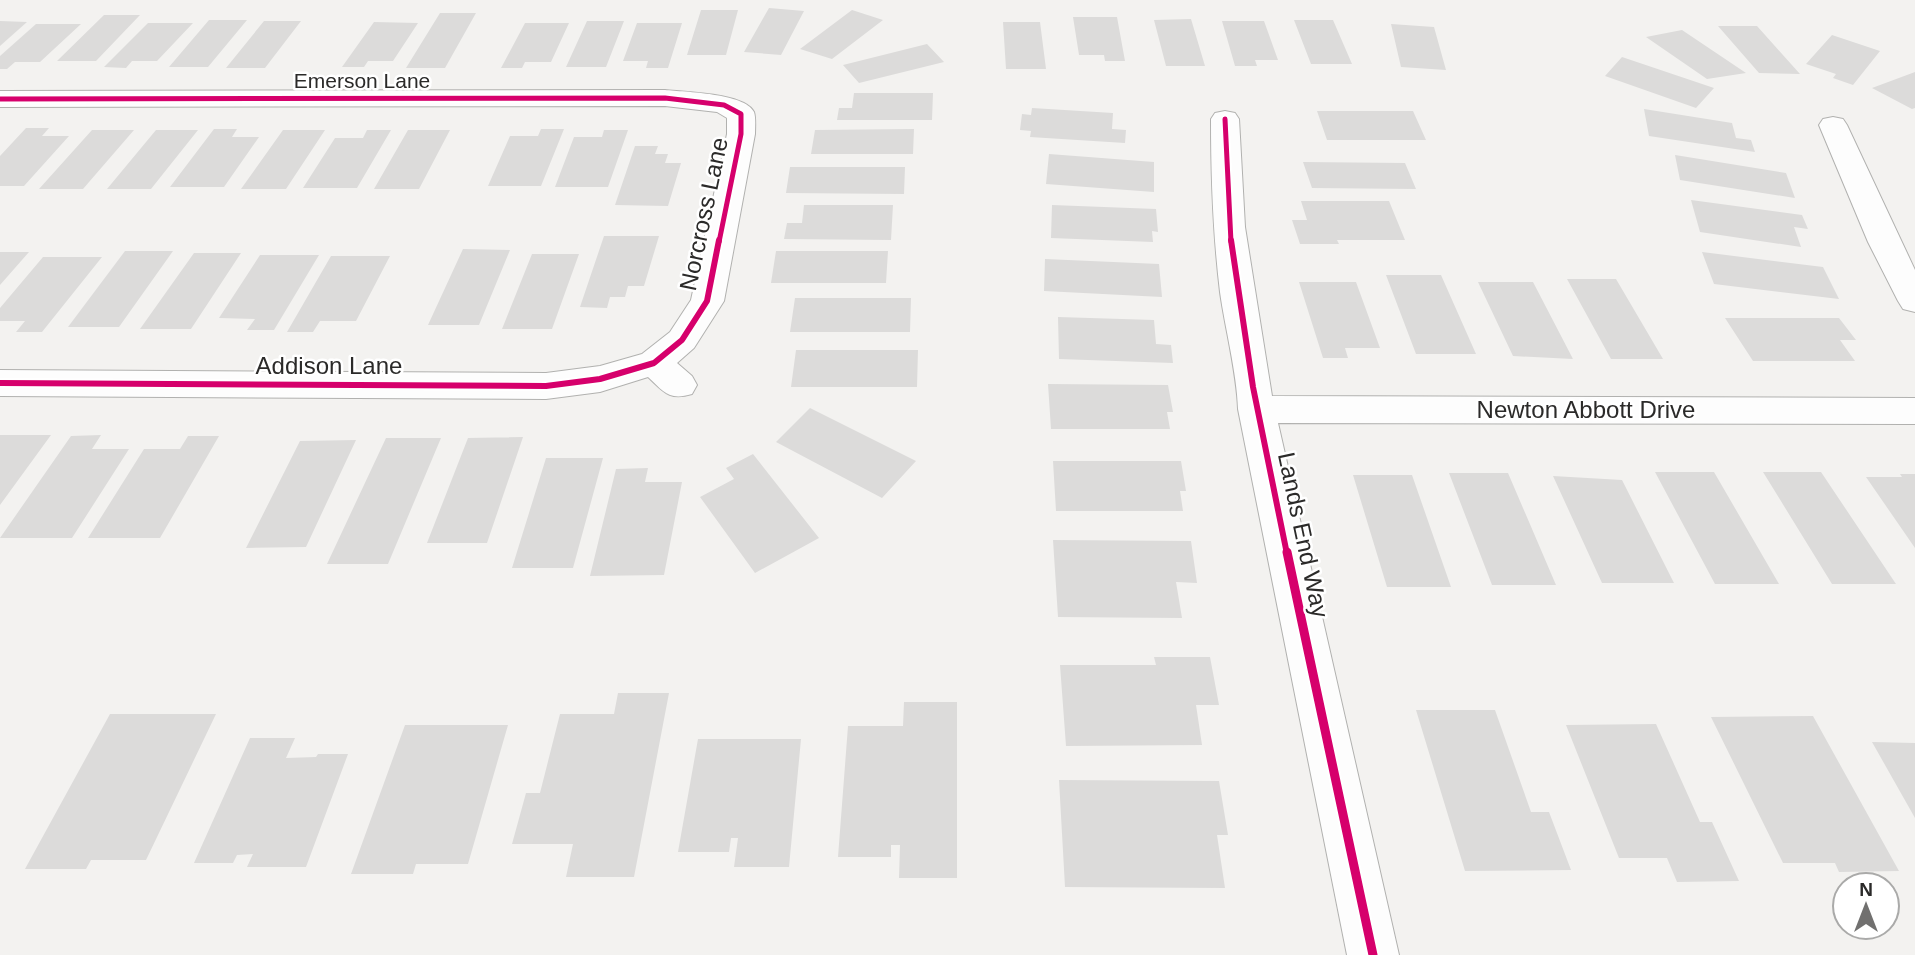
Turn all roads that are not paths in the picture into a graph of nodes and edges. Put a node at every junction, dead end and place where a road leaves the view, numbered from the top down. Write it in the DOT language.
graph roads {
  1 [pos="736,98"];
  2 [pos="0,99"];
  3 [pos="1225,118"];
  4 [pos="1833,125"];
  5 [pos="1915,300"];
  6 [pos="667,374"];
  7 [pos="0,383"];
  8 [pos="1256,409"];
  9 [pos="1915,411"];
  10 [pos="1373,955"];
  1 -- 2 [label="street, Emerson Lane"];
  1 -- 6 [label="street, Norcross Lane"];
  3 -- 8 [label="street, Lands End Way"];
  4 -- 5 [label="street"];
  6 -- 7 [label="street, Addison Lane"];
  8 -- 9 [label="street, Newton Abbott Drive"];
  8 -- 10 [label="street, Lands End Way"];
}
